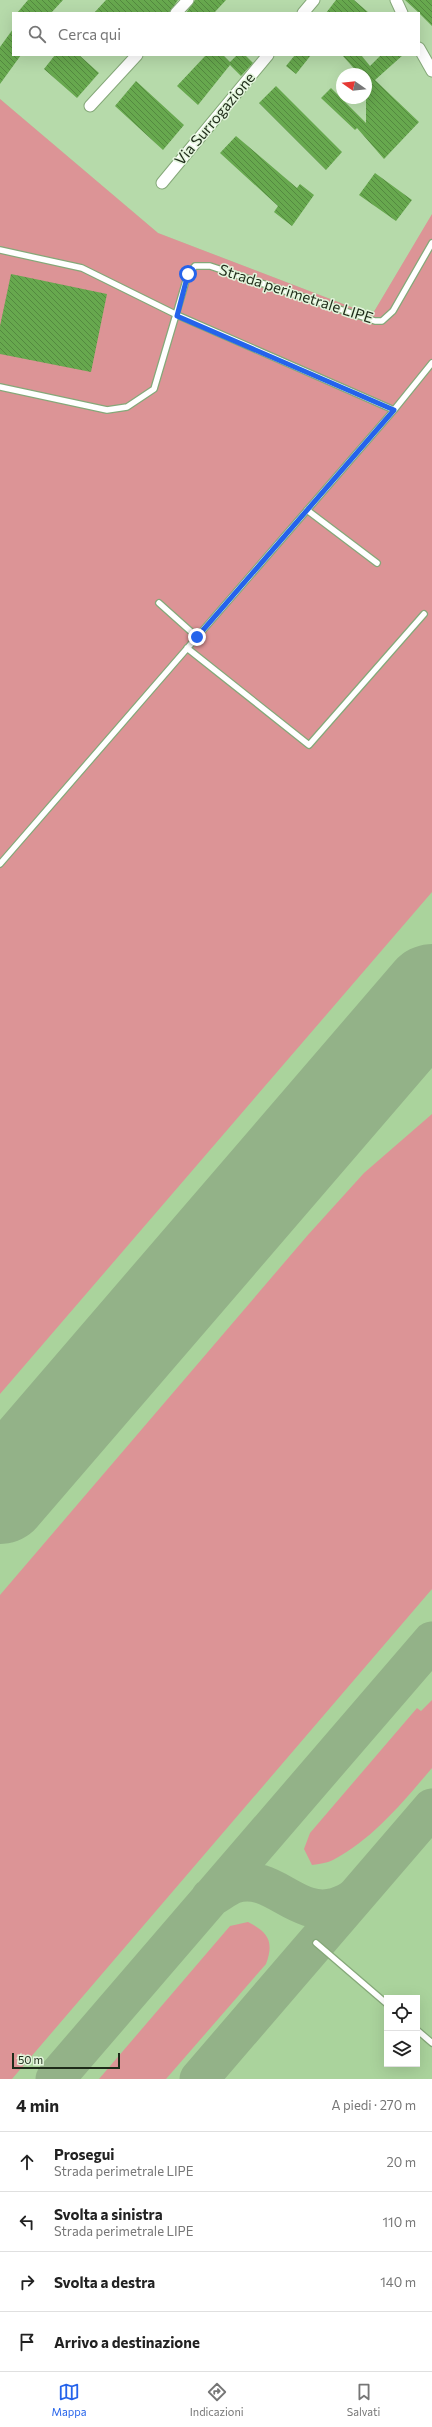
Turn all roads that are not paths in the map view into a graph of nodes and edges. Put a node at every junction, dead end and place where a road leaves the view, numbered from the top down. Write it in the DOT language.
graph roads {
  1 [pos="188,0"];
  2 [pos="314,0"];
  3 [pos="396,0"];
  4 [pos="177,12"];
  5 [pos="304,12"];
  6 [pos="402,12"];
  7 [pos="420,50"];
  8 [pos="136,56"];
  9 [pos="267,56"];
  10 [pos="432,71"];
  11 [pos="90,106"];
  12 [pos="162,182"];
  13 [pos="432,243"];
  14 [pos="0,250"];
  15 [pos="177,316"];
  16 [pos="432,363"];
  17 [pos="0,387"];
  18 [pos="394,410"];
  19 [pos="307,510"];
  20 [pos="376,563"];
  21 [pos="159,603"];
  22 [pos="424,614"];
  23 [pos="197,637"];
  24 [pos="187,648"];
  25 [pos="0,864"];
  26 [pos="316,1943"];
  27 [pos="384,2001"];
  28 [pos="418,2031"];
  29 [pos="432,2043"];
  1 -- 4 [label="street"];
  2 -- 5 [label="street"];
  3 -- 6 [label="street"];
  7 -- 10 [label="street"];
  8 -- 11 [label="street"];
  9 -- 12 [label="street, Via Surrogazione"];
  13 -- 15 [label="lane, Strada perimetrale LIPE"];
  14 -- 15 [label="lane"];
  15 -- 17 [label="lane, Strada perimetrale LIPE"];
  15 -- 18 [label="lane"];
  16 -- 18 [label="lane"];
  18 -- 19 [label="lane"];
  19 -- 20 [label="lane"];
  19 -- 23 [label="lane"];
  21 -- 23 [label="lane"];
  22 -- 24 [label="lane"];
  23 -- 24 [label="lane"];
  24 -- 25 [label="lane"];
  26 -- 27 [label="lane"];
  28 -- 29 [label="lane"];
}
